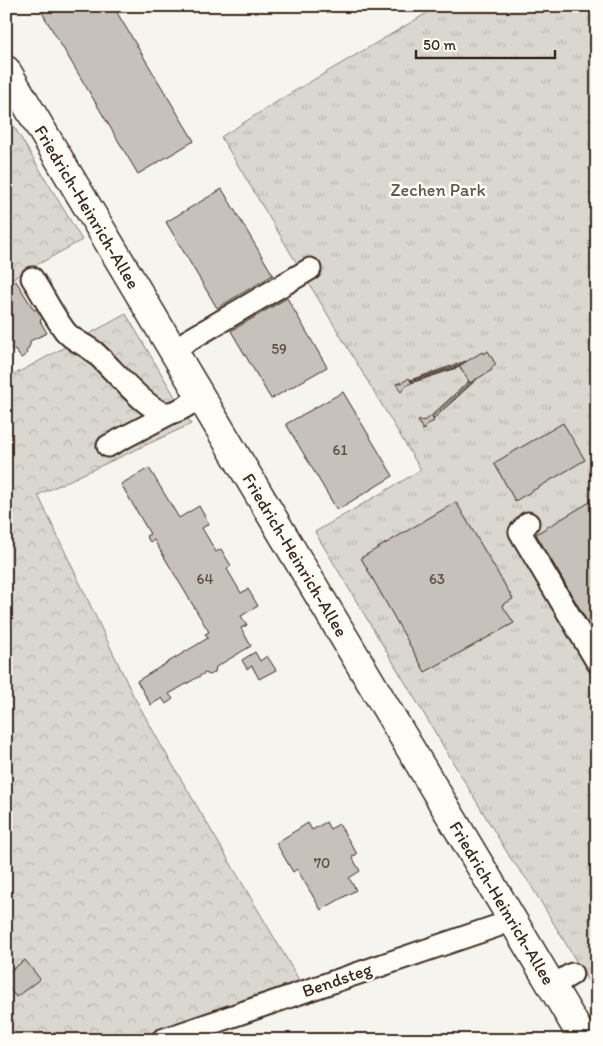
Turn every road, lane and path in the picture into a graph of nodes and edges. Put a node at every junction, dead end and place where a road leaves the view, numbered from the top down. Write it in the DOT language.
graph roads {
  1 [pos="6,70"];
  2 [pos="310,269"];
  3 [pos="32,278"];
  4 [pos="172,350"];
  5 [pos="200,397"];
  6 [pos="169,414"];
  7 [pos="108,446"];
  8 [pos="528,523"];
  9 [pos="597,662"];
  10 [pos="511,918"];
  11 [pos="162,1040"];
  12 [pos="584,1040"];
  1 -- 4 [label="main road, Friedrich-Heinrich-Allee"];
  2 -- 4 [label="street"];
  3 -- 6 [label="street"];
  4 -- 5 [label="main road, Friedrich-Heinrich-Allee"];
  5 -- 6 [label="street"];
  5 -- 10 [label="main road, Friedrich-Heinrich-Allee"];
  6 -- 7 [label="street"];
  8 -- 9 [label="street"];
  10 -- 11 [label="street, Bendsteg"];
  10 -- 12 [label="main road, Friedrich-Heinrich-Allee"];
}
